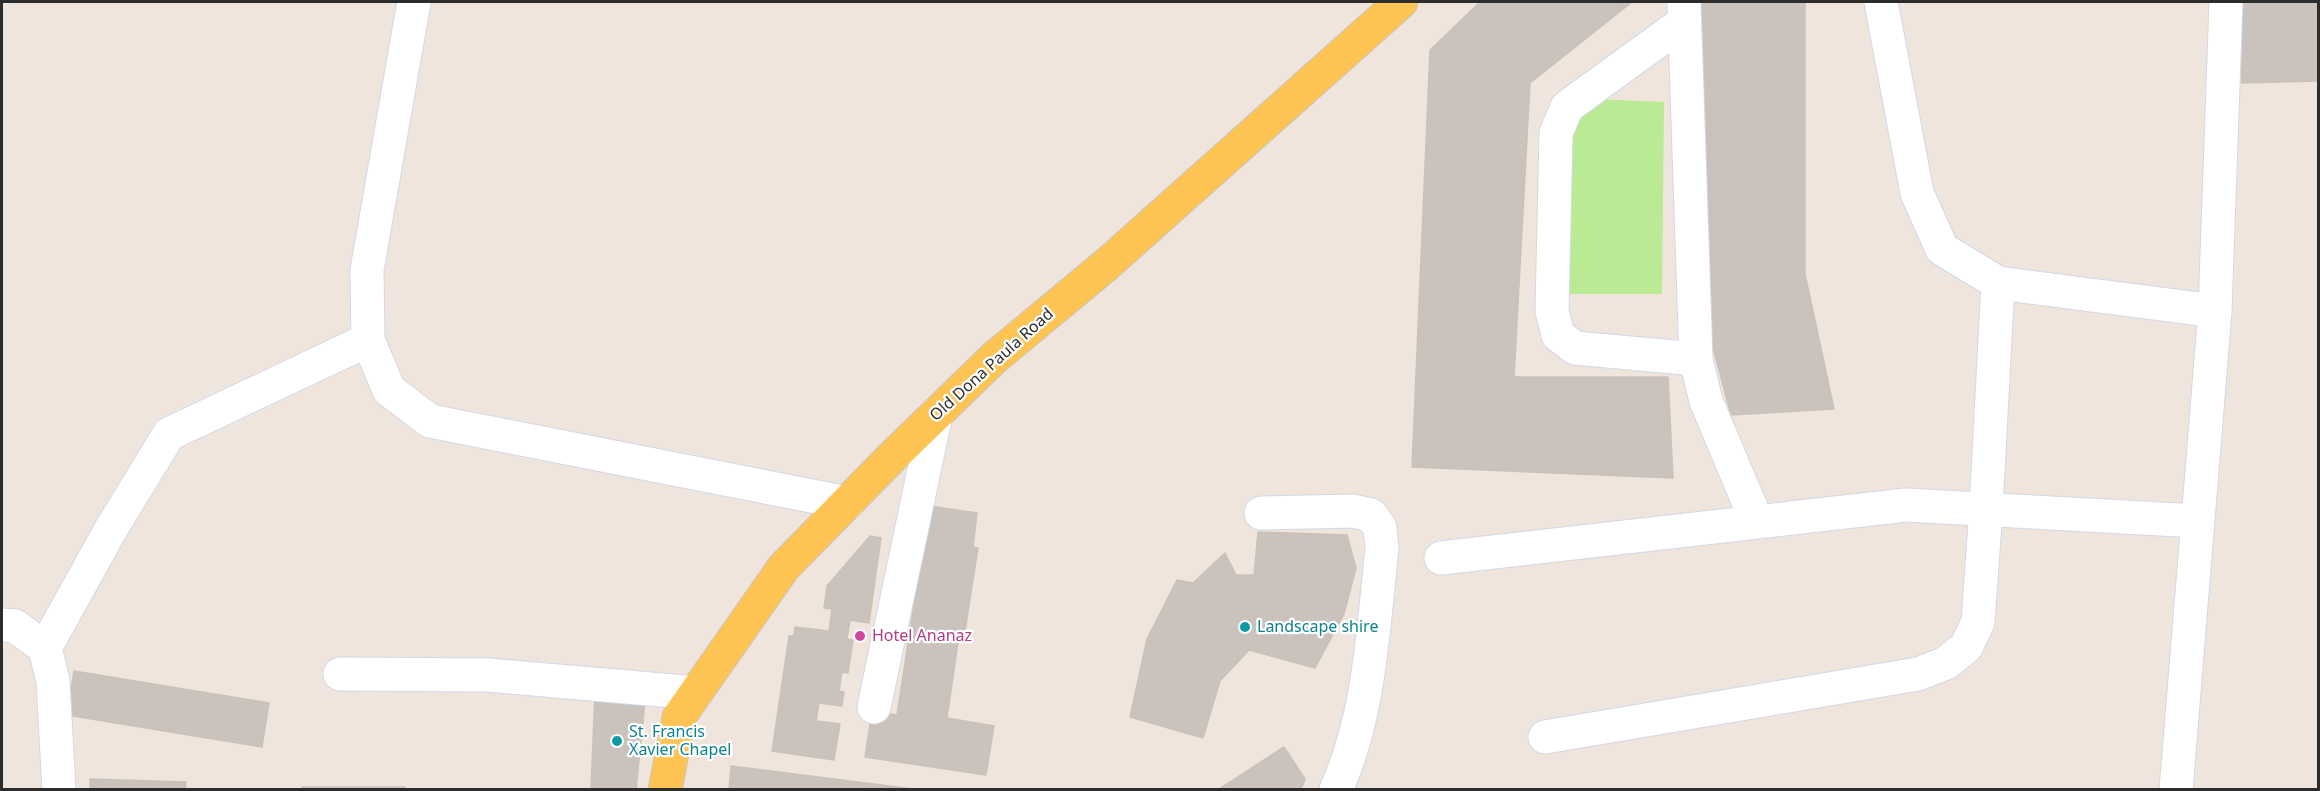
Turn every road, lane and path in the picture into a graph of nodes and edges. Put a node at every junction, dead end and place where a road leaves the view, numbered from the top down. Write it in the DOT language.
graph roads {
  1 [pos="414,2"];
  2 [pos="1401,2"];
  3 [pos="1881,2"];
  4 [pos="2226,2"];
  5 [pos="1684,12"];
  6 [pos="1998,283"];
  7 [pos="2215,311"];
  8 [pos="368,340"];
  9 [pos="1695,359"];
  10 [pos="936,414"];
  11 [pos="847,503"];
  12 [pos="1986,509"];
  13 [pos="1261,513"];
  14 [pos="2197,521"];
  15 [pos="1757,522"];
  16 [pos="1441,558"];
  17 [pos="2,625"];
  18 [pos="45,648"];
  19 [pos="340,674"];
  20 [pos="696,693"];
  21 [pos="874,708"];
  22 [pos="1545,737"];
  23 [pos="58,789"];
  24 [pos="665,789"];
  25 [pos="1336,789"];
  26 [pos="2176,789"];
  1 -- 8 [label="street"];
  2 -- 10 [label="main road, Old Dona Paula Road"];
  3 -- 6 [label="street"];
  4 -- 7 [label="street"];
  5 -- 9 [label="street"];
  5 -- 9 [label="street"];
  6 -- 7 [label="street"];
  6 -- 12 [label="street"];
  7 -- 14 [label="street"];
  8 -- 11 [label="street"];
  8 -- 18 [label="street"];
  9 -- 15 [label="street"];
  10 -- 11 [label="main road, Old Dona Paula Road"];
  10 -- 21 [label="street"];
  11 -- 20 [label="main road, Old Dona Paula Road"];
  12 -- 14 [label="street"];
  12 -- 15 [label="street"];
  12 -- 22 [label="street"];
  13 -- 25 [label="street"];
  14 -- 26 [label="street"];
  15 -- 16 [label="street"];
  17 -- 18 [label="street"];
  18 -- 23 [label="street"];
  19 -- 20 [label="street"];
  20 -- 24 [label="main road, Old Dona Paula Road"];
}
